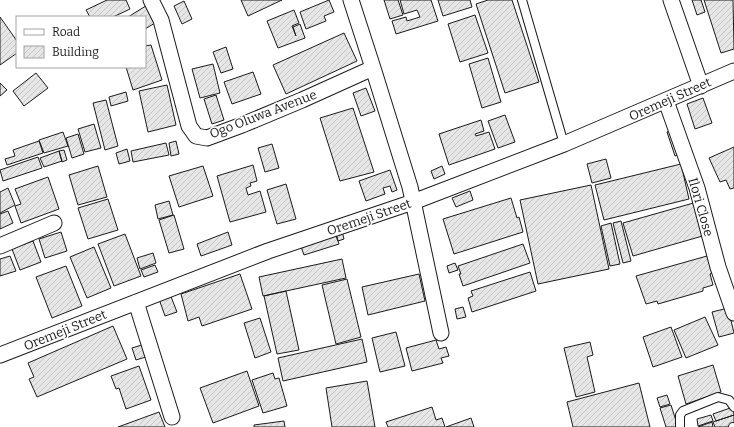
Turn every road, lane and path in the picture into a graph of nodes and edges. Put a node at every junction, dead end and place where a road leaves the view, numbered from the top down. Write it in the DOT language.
graph roads {
  1 [pos="151,0"];
  2 [pos="351,0"];
  3 [pos="522,0"];
  4 [pos="671,0"];
  5 [pos="373,68"];
  6 [pos="734,71"];
  7 [pos="701,86"];
  8 [pos="666,101"];
  9 [pos="564,144"];
  10 [pos="413,202"];
  11 [pos="54,223"];
  12 [pos="0,246"];
  13 [pos="136,302"];
  14 [pos="734,313"];
  15 [pos="441,333"];
  16 [pos="0,355"];
  17 [pos="734,407"];
  18 [pos="172,417"];
  19 [pos="680,427"];
  1 -- 5 [label="street, Ogo Oluwa Avenue"];
  2 -- 5 [label="street"];
  3 -- 9 [label="lane"];
  4 -- 7 [label="street"];
  5 -- 10 [label="street"];
  6 -- 7 [label="street, Oremeji Street"];
  7 -- 8 [label="street, Oremeji Street"];
  8 -- 9 [label="street, Oremeji Street"];
  8 -- 14 [label="street, Ilori Close"];
  9 -- 10 [label="street, Oremeji Street"];
  10 -- 13 [label="street, Oremeji Street"];
  10 -- 15 [label="street"];
  11 -- 12 [label="street"];
  13 -- 16 [label="street, Oremeji Street"];
  13 -- 18 [label="street"];
  17 -- 19 [label="lane"];
}
